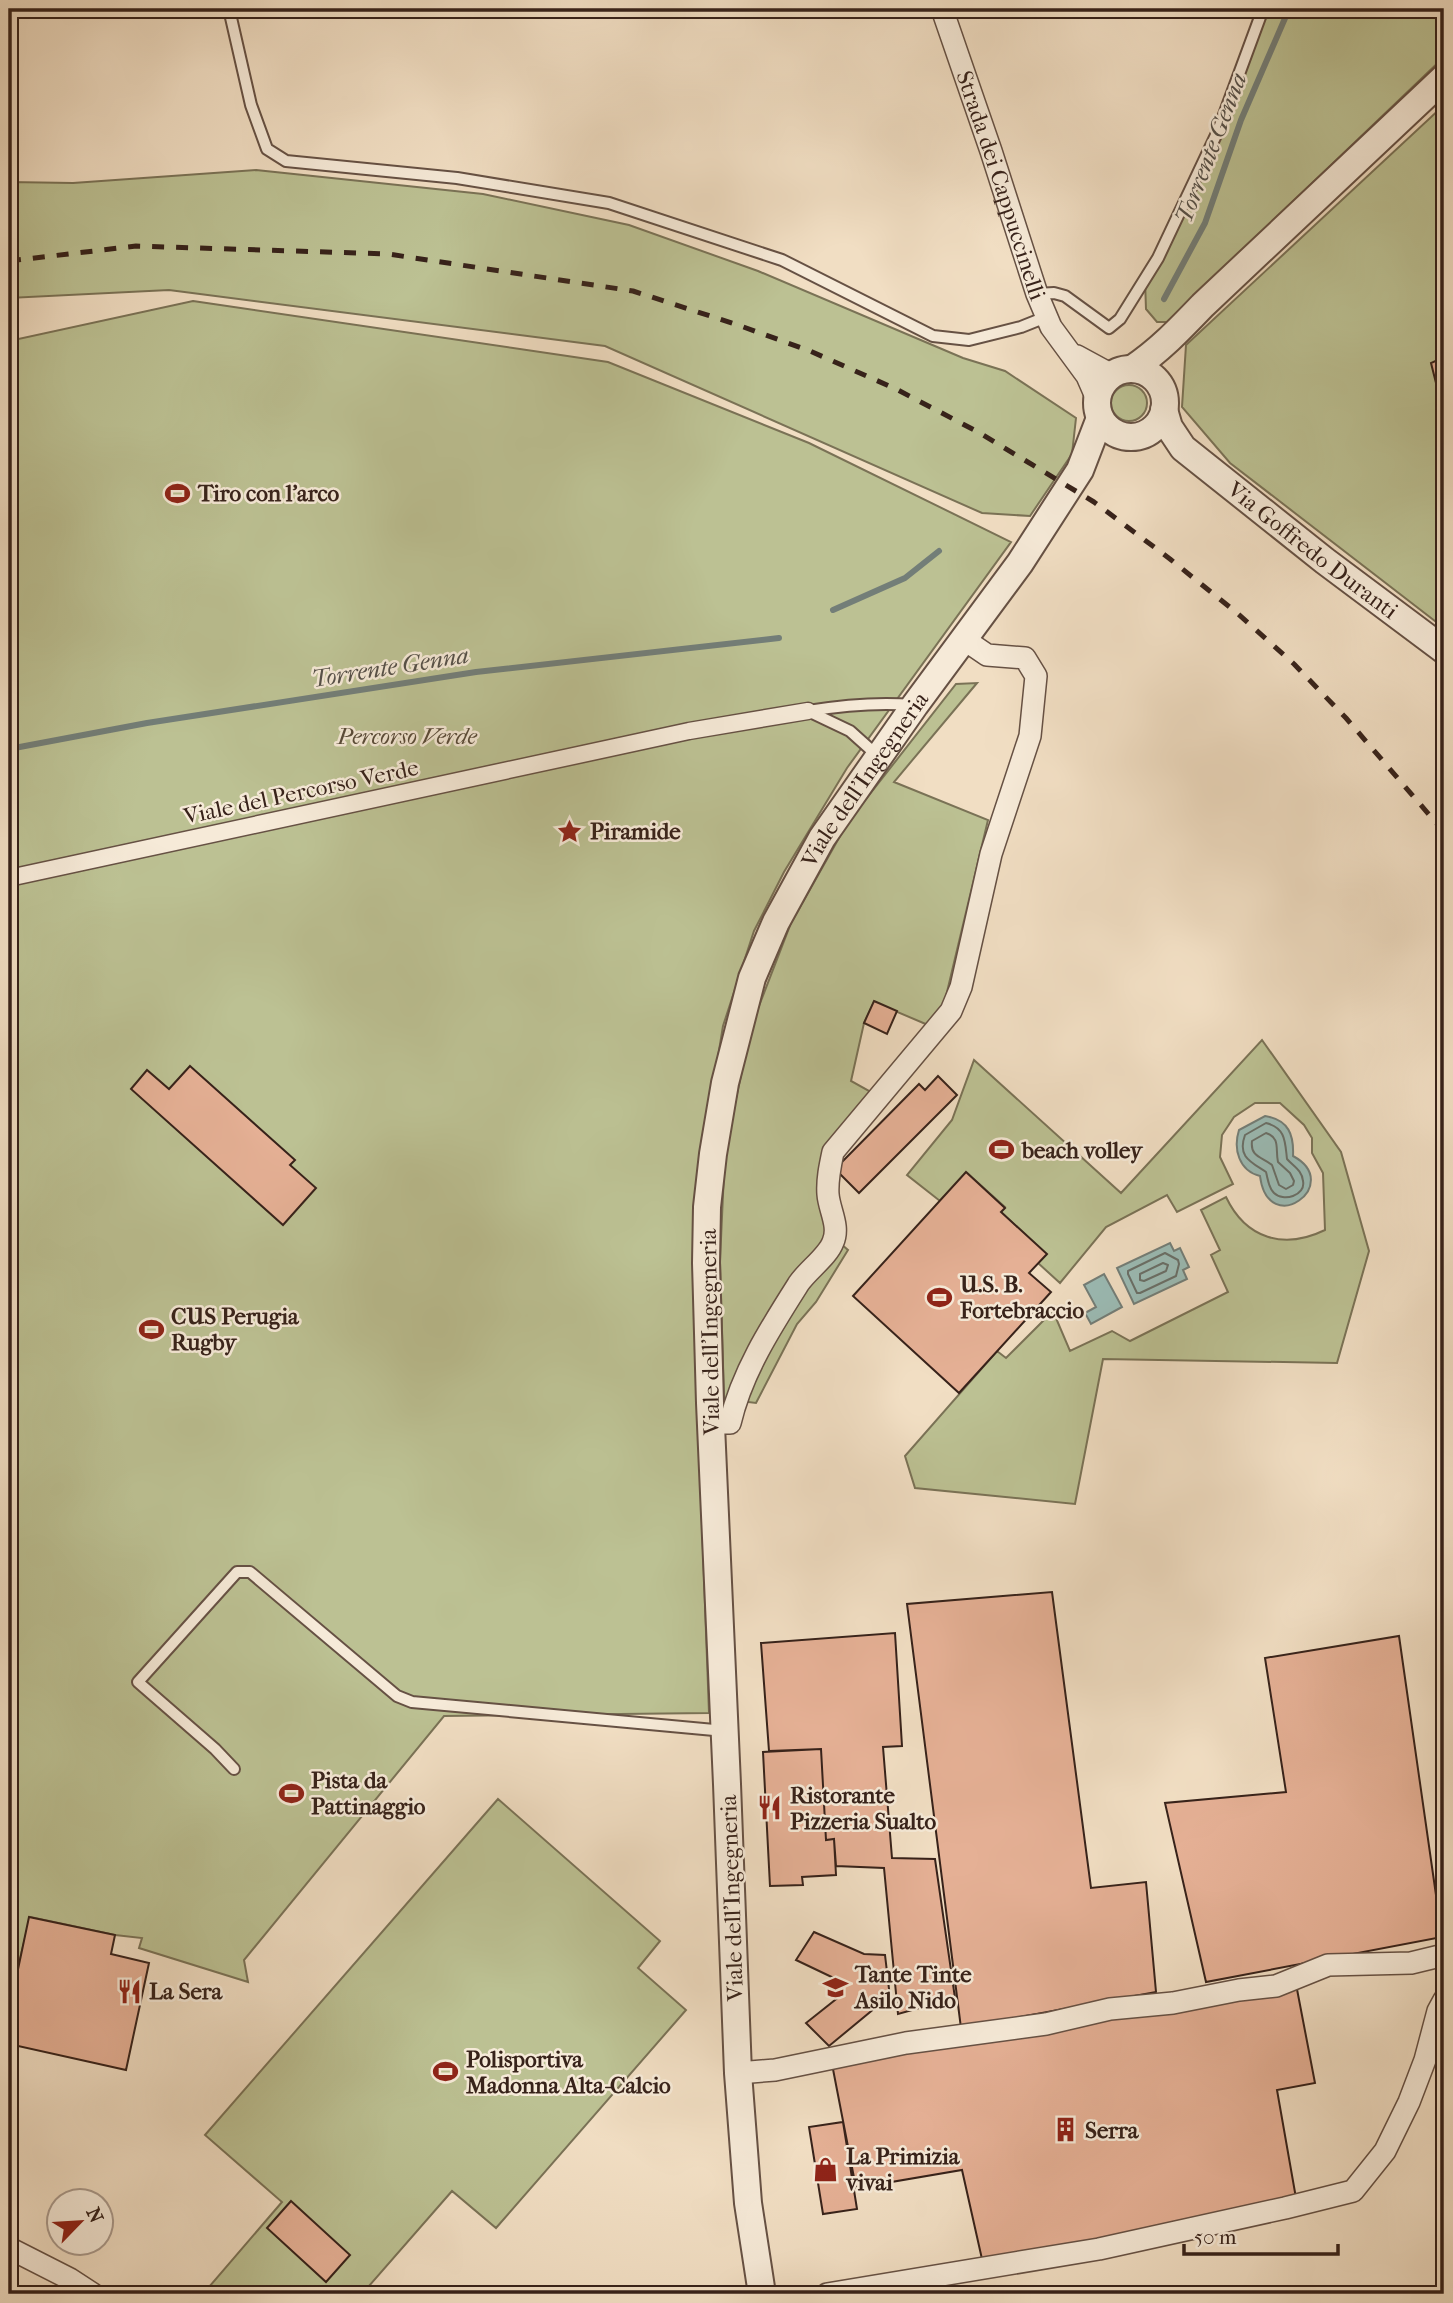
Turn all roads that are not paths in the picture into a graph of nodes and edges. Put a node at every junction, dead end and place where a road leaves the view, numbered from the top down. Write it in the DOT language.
graph roads {
  1 [pos="229,9"];
  2 [pos="942,9"];
  3 [pos="1262,9"];
  4 [pos="1444,78"];
  5 [pos="1037,294"];
  6 [pos="1046,317"];
  7 [pos="1178,331"];
  8 [pos="1072,353"];
  9 [pos="1122,372"];
  10 [pos="1163,398"];
  11 [pos="1099,409"];
  12 [pos="1134,437"];
  13 [pos="1183,448"];
  14 [pos="1080,470"];
  15 [pos="965,640"];
  16 [pos="1444,650"];
  17 [pos="915,705"];
  18 [pos="808,711"];
  19 [pos="879,757"];
  20 [pos="9,878"];
  21 [pos="711,1423"];
  22 [pos="724,1731"];
  23 [pos="234,1769"];
  24 [pos="1444,1955"];
  25 [pos="1444,2000"];
  26 [pos="738,2073"];
  27 [pos="9,2248"];
  28 [pos="93,2294"];
  29 [pos="762,2294"];
  30 [pos="827,2294"];
  1 -- 6 [label="lane"];
  2 -- 5 [label="street, Strada dei Cappuccinelli"];
  3 -- 5 [label="lane"];
  4 -- 7 [label="street"];
  5 -- 6 [label="street, Strada dei Cappuccinelli"];
  6 -- 8 [label="street, Strada dei Cappuccinelli"];
  7 -- 9 [label="street"];
  7 -- 10 [label="street"];
  8 -- 9 [label="street, Strada dei Cappuccinelli"];
  8 -- 11 [label="street, Strada dei Cappuccinelli"];
  9 -- 10 [label="street"];
  9 -- 11 [label="street"];
  10 -- 12 [label="street"];
  10 -- 13 [label="street, Via Goffredo Duranti"];
  11 -- 12 [label="street"];
  11 -- 14 [label="street, Viale dell'Ingegneria"];
  12 -- 13 [label="street, Via Goffredo Duranti"];
  12 -- 14 [label="street, Viale dell'Ingegneria"];
  13 -- 16 [label="street, Via Goffredo Duranti"];
  14 -- 15 [label="street, Viale dell'Ingegneria"];
  15 -- 17 [label="street, Viale dell'Ingegneria"];
  15 -- 21 [label="street"];
  17 -- 18 [label="lane, Viale del Percorso Verde"];
  17 -- 19 [label="street, Viale dell'Ingegneria"];
  18 -- 19 [label="lane"];
  18 -- 20 [label="street, Viale del Percorso Verde"];
  19 -- 21 [label="street, Viale dell'Ingegneria"];
  21 -- 22 [label="street, Viale dell'Ingegneria"];
  22 -- 23 [label="lane"];
  22 -- 26 [label="street, Viale dell'Ingegneria"];
  24 -- 26 [label="street"];
  25 -- 30 [label="street"];
  26 -- 29 [label="street, Viale dell'Ingegneria"];
  27 -- 28 [label="street"];
}
